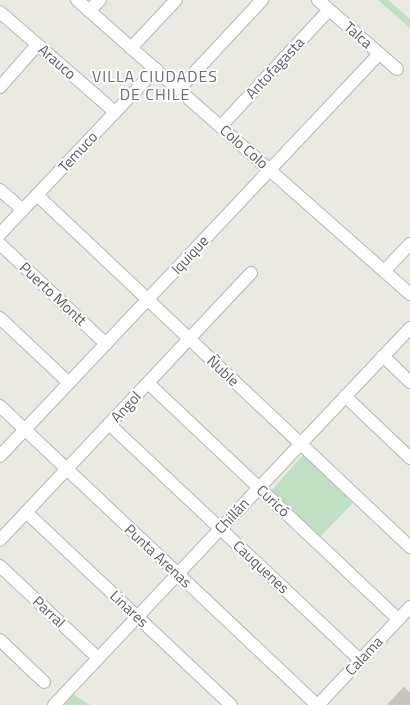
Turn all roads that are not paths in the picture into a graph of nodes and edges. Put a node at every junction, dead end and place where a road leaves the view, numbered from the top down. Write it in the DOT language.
graph roads {
  1 [pos="77,0"];
  2 [pos="100,0"];
  3 [pos="176,0"];
  4 [pos="262,0"];
  5 [pos="318,0"];
  6 [pos="329,10"];
  7 [pos="90,11"];
  8 [pos="0,12"];
  9 [pos="37,45"];
  10 [pos="132,48"];
  11 [pos="379,54"];
  12 [pos="156,69"];
  13 [pos="397,69"];
  14 [pos="0,87"];
  15 [pos="179,89"];
  16 [pos="115,112"];
  17 [pos="220,126"];
  18 [pos="270,170"];
  19 [pos="0,190"];
  20 [pos="37,195"];
  21 [pos="23,210"];
  22 [pos="0,234"];
  23 [pos="0,244"];
  24 [pos="410,244"];
  25 [pos="384,271"];
  26 [pos="251,274"];
  27 [pos="410,294"];
  28 [pos="147,300"];
  29 [pos="0,318"];
  30 [pos="410,328"];
  31 [pos="189,339"];
  32 [pos="106,344"];
  33 [pos="383,356"];
  34 [pos="410,382"];
  35 [pos="69,383"];
  36 [pos="148,383"];
  37 [pos="345,396"];
  38 [pos="0,406"];
  39 [pos="109,424"];
  40 [pos="25,430"];
  41 [pos="300,444"];
  42 [pos="0,456"];
  43 [pos="410,458"];
  44 [pos="67,469"];
  45 [pos="259,488"];
  46 [pos="26,512"];
  47 [pos="220,529"];
  48 [pos="0,540"];
  49 [pos="410,547"];
  50 [pos="0,566"];
  51 [pos="178,574"];
  52 [pos="410,607"];
  53 [pos="138,617"];
  54 [pos="398,619"];
  55 [pos="0,640"];
  56 [pos="98,658"];
  57 [pos="360,660"];
  58 [pos="44,682"];
  59 [pos="54,705"];
  60 [pos="231,705"];
  61 [pos="317,705"];
  1 -- 7 [label="street, Colo Colo"];
  2 -- 7 [label="street"];
  3 -- 10 [label="street"];
  4 -- 15 [label="street"];
  5 -- 6 [label="street, Talca"];
  6 -- 11 [label="street, Talca"];
  6 -- 17 [label="street, Antofagasta"];
  7 -- 10 [label="street, Colo Colo"];
  8 -- 9 [label="street, Arauco"];
  9 -- 14 [label="street"];
  9 -- 16 [label="street, Arauco"];
  10 -- 12 [label="street, Colo Colo"];
  11 -- 13 [label="street, Talca"];
  11 -- 18 [label="street, Iquique"];
  12 -- 15 [label="street, Colo Colo"];
  12 -- 16 [label="street, Temuco"];
  15 -- 17 [label="street, Colo Colo"];
  16 -- 20 [label="street, Temuco"];
  17 -- 18 [label="street, Colo Colo"];
  18 -- 25 [label="street, Colo Colo"];
  18 -- 28 [label="street, Iquique"];
  19 -- 21 [label="street"];
  20 -- 21 [label="street, Temuco"];
  20 -- 28 [label="street, Ñuble"];
  21 -- 22 [label="street, Temuco"];
  23 -- 32 [label="street, Puerto Montt"];
  24 -- 25 [label="street"];
  25 -- 27 [label="street, Colo Colo"];
  26 -- 31 [label="street, Angol"];
  28 -- 31 [label="street, Ñuble"];
  28 -- 32 [label="street, Iquique"];
  29 -- 35 [label="street"];
  30 -- 33 [label="street, Chillán"];
  31 -- 36 [label="street, Angol"];
  31 -- 41 [label="street, Ñuble"];
  32 -- 35 [label="street, Iquique"];
  33 -- 34 [label="street"];
  33 -- 37 [label="street, Chillán"];
  35 -- 40 [label="street, Iquique"];
  36 -- 39 [label="street, Angol"];
  36 -- 45 [label="street, Curicó"];
  37 -- 41 [label="street, Chillán"];
  37 -- 43 [label="street"];
  38 -- 40 [label="street, Punta Arenas"];
  39 -- 44 [label="street, Angol"];
  39 -- 47 [label="street, Cauquenes"];
  40 -- 42 [label="street, Iquique"];
  40 -- 44 [label="street, Punta Arenas"];
  41 -- 45 [label="street, Chillán"];
  41 -- 49 [label="street, Ñuble"];
  44 -- 46 [label="street, Angol"];
  44 -- 51 [label="street, Punta Arenas"];
  45 -- 47 [label="street, Chillán"];
  45 -- 54 [label="street, Curicó"];
  46 -- 48 [label="street, Angol"];
  46 -- 53 [label="street, Linares"];
  47 -- 51 [label="street, Chillán"];
  47 -- 57 [label="street, Cauquenes"];
  50 -- 56 [label="street, Parral"];
  51 -- 53 [label="street, Chillán"];
  51 -- 61 [label="street, Punta Arenas"];
  52 -- 54 [label="street, Calama"];
  53 -- 56 [label="street, Chillán"];
  53 -- 60 [label="street, Linares"];
  54 -- 57 [label="street, Calama"];
  55 -- 58 [label="street"];
  56 -- 59 [label="street, Chillán"];
  57 -- 61 [label="street, Calama"];
}
